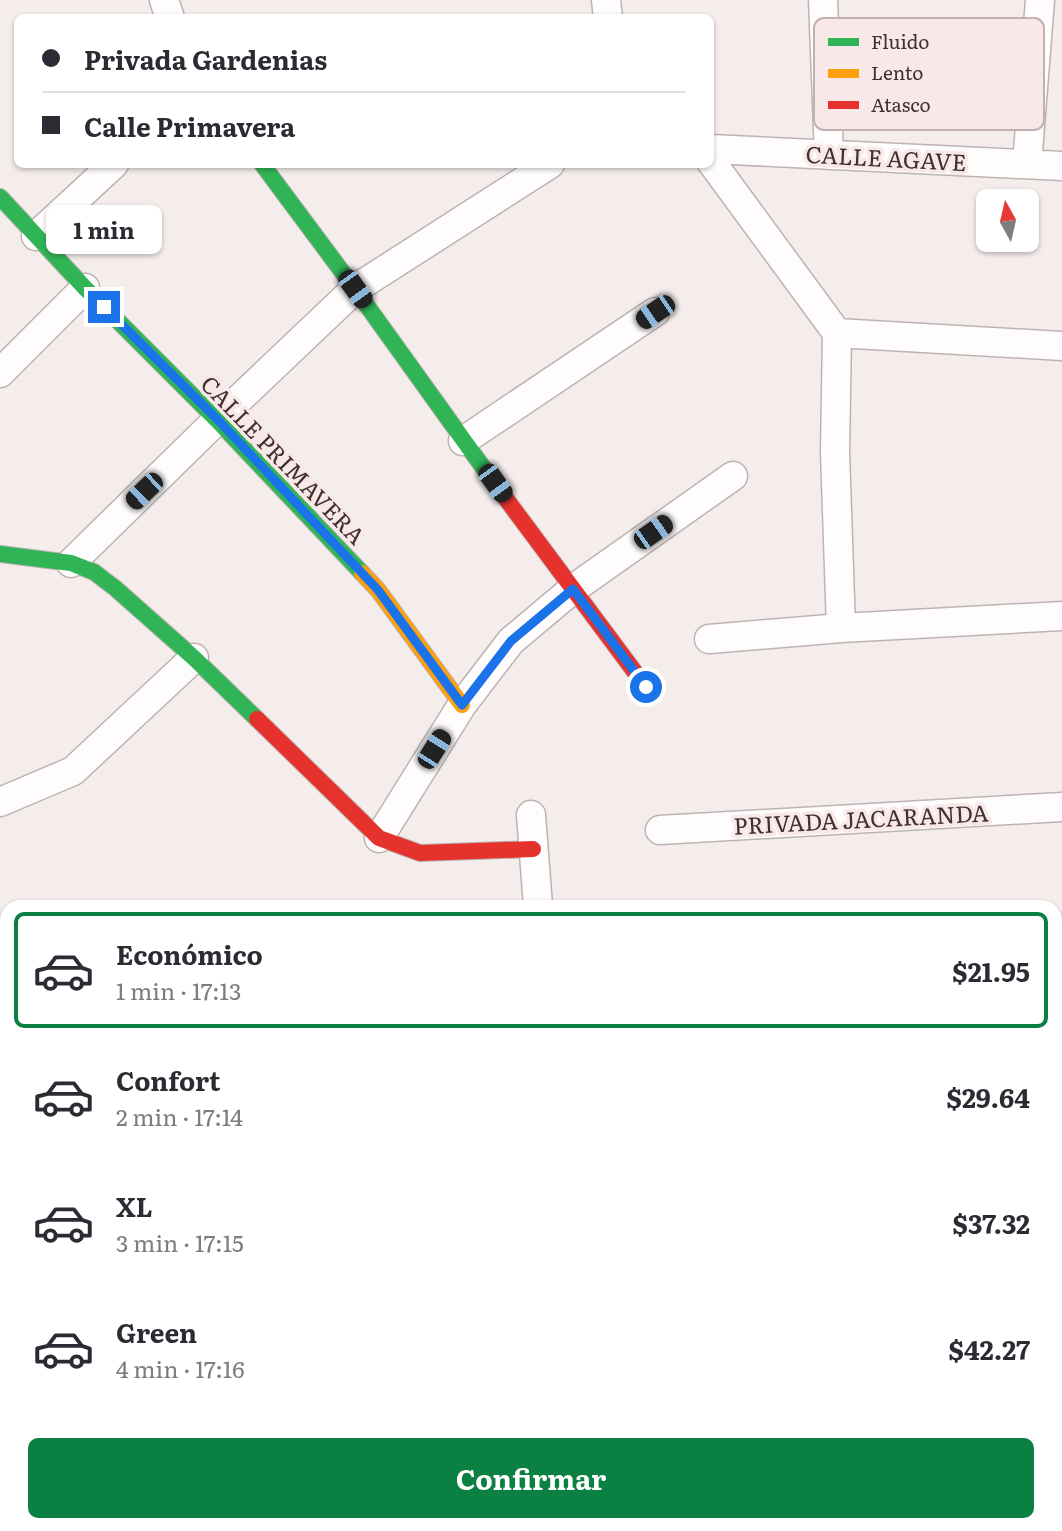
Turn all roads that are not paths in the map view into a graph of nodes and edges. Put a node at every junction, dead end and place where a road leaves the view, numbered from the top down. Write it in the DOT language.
graph roads {
  1 [pos="823,0"];
  2 [pos="1040,0"];
  3 [pos="824,18"];
  4 [pos="1039,18"];
  5 [pos="828,130"];
  6 [pos="1030,130"];
  7 [pos="714,149"];
  8 [pos="829,155"];
  9 [pos="1027,164"];
  10 [pos="714,165"];
  11 [pos="1062,166"];
  12 [pos="110,168"];
  13 [pos="265,168"];
  14 [pos="544,168"];
  15 [pos="0,197"];
  16 [pos="36,236"];
  17 [pos="85,288"];
  18 [pos="355,289"];
  19 [pos="655,312"];
  20 [pos="836,333"];
  21 [pos="1062,346"];
  22 [pos="0,373"];
  23 [pos="217,419"];
  24 [pos="463,441"];
  25 [pos="733,476"];
  26 [pos="0,554"];
  27 [pos="71,563"];
  28 [pos="573,589"];
  29 [pos="1062,616"];
  30 [pos="841,628"];
  31 [pos="709,639"];
  32 [pos="194,658"];
  33 [pos="646,687"];
  34 [pos="462,705"];
  35 [pos="0,802"];
  36 [pos="1062,807"];
  37 [pos="531,815"];
  38 [pos="660,830"];
  39 [pos="379,838"];
  40 [pos="533,849"];
  41 [pos="537,900"];
  1 -- 3 [label="street"];
  2 -- 4 [label="street"];
  5 -- 8 [label="street"];
  6 -- 9 [label="street"];
  7 -- 8 [label="street, CALLE AGAVE"];
  8 -- 9 [label="street, CALLE AGAVE"];
  9 -- 11 [label="street, CALLE AGAVE"];
  10 -- 20 [label="street"];
  12 -- 16 [label="street"];
  13 -- 18 [label="street"];
  14 -- 18 [label="street"];
  15 -- 16 [label="street, CALLE PRIMAVERA"];
  16 -- 17 [label="street, CALLE PRIMAVERA"];
  17 -- 22 [label="street"];
  17 -- 23 [label="street, CALLE PRIMAVERA"];
  18 -- 23 [label="street"];
  18 -- 24 [label="street"];
  19 -- 24 [label="street"];
  20 -- 21 [label="street"];
  20 -- 30 [label="street"];
  23 -- 27 [label="street"];
  23 -- 34 [label="street, CALLE PRIMAVERA"];
  24 -- 28 [label="street"];
  25 -- 28 [label="street"];
  26 -- 27 [label="street"];
  27 -- 32 [label="street"];
  28 -- 33 [label="street"];
  28 -- 34 [label="street"];
  29 -- 30 [label="street"];
  30 -- 31 [label="street"];
  32 -- 35 [label="street"];
  32 -- 39 [label="street"];
  34 -- 39 [label="street"];
  36 -- 38 [label="street, PRIVADA JACARANDA"];
  37 -- 40 [label="street"];
  39 -- 40 [label="street"];
  40 -- 41 [label="street"];
}
